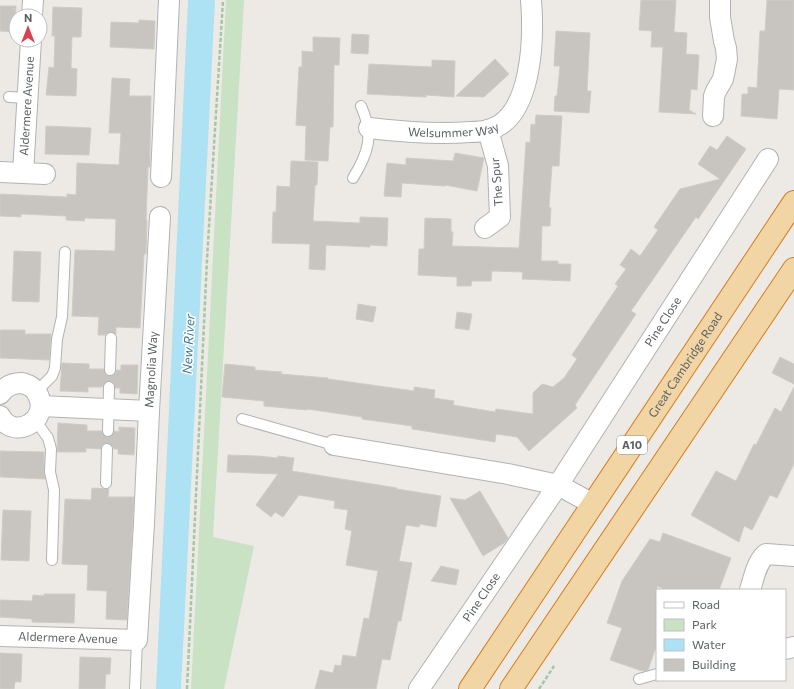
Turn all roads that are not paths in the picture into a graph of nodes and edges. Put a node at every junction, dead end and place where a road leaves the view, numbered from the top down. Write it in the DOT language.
graph roads {
  1 [pos="169,0"];
  2 [pos="531,0"];
  3 [pos="720,0"];
  4 [pos="29,48"];
  5 [pos="361,106"];
  6 [pos="713,116"];
  7 [pos="369,128"];
  8 [pos="488,130"];
  9 [pos="768,159"];
  10 [pos="0,172"];
  11 [pos="23,173"];
  12 [pos="45,174"];
  13 [pos="161,177"];
  14 [pos="353,178"];
  15 [pos="794,202"];
  16 [pos="160,217"];
  17 [pos="485,228"];
  18 [pos="65,252"];
  19 [pos="794,269"];
  20 [pos="111,338"];
  21 [pos="110,370"];
  22 [pos="109,387"];
  23 [pos="0,394"];
  24 [pos="38,406"];
  25 [pos="108,409"];
  26 [pos="149,411"];
  27 [pos="0,416"];
  28 [pos="242,419"];
  29 [pos="108,431"];
  30 [pos="334,445"];
  31 [pos="107,449"];
  32 [pos="106,484"];
  33 [pos="558,485"];
  34 [pos="593,504"];
  35 [pos="794,556"];
  36 [pos="52,560"];
  37 [pos="750,589"];
  38 [pos="0,636"];
  39 [pos="137,640"];
  40 [pos="656,674"];
  41 [pos="639,679"];
  42 [pos="135,689"];
  43 [pos="419,689"];
  44 [pos="470,689"];
  45 [pos="511,689"];
  1 -- 13 [label="street"];
  2 -- 8 [label="street, Welsummer Way"];
  3 -- 6 [label="street"];
  4 -- 11 [label="street, Aldermere Avenue"];
  5 -- 7 [label="lane"];
  7 -- 8 [label="street, Welsummer Way"];
  7 -- 14 [label="lane"];
  8 -- 17 [label="street, The Spur"];
  9 -- 33 [label="street, Pine Close"];
  10 -- 11 [label="street, Aldermere Avenue"];
  11 -- 12 [label="street, Aldermere Avenue"];
  15 -- 34 [label="highway, Great Cambridge Road / A10"];
  16 -- 26 [label="street, Magnolia Way"];
  18 -- 24 [label="lane"];
  19 -- 45 [label="highway"];
  20 -- 21 [label="lane"];
  22 -- 25 [label="lane"];
  23 -- 24 [label="street"];
  24 -- 25 [label="street"];
  24 -- 27 [label="street"];
  24 -- 36 [label="lane"];
  25 -- 26 [label="street"];
  25 -- 29 [label="lane"];
  26 -- 39 [label="street, Magnolia Way"];
  28 -- 30 [label="lane"];
  30 -- 33 [label="street"];
  31 -- 32 [label="lane"];
  33 -- 34 [label="street"];
  33 -- 43 [label="street, Pine Close"];
  34 -- 44 [label="highway, Great Cambridge Road / A10"];
  35 -- 37 [label="street"];
  38 -- 39 [label="street, Aldermere Avenue"];
  39 -- 42 [label="lane"];
  40 -- 41 [label="lane"];
}
